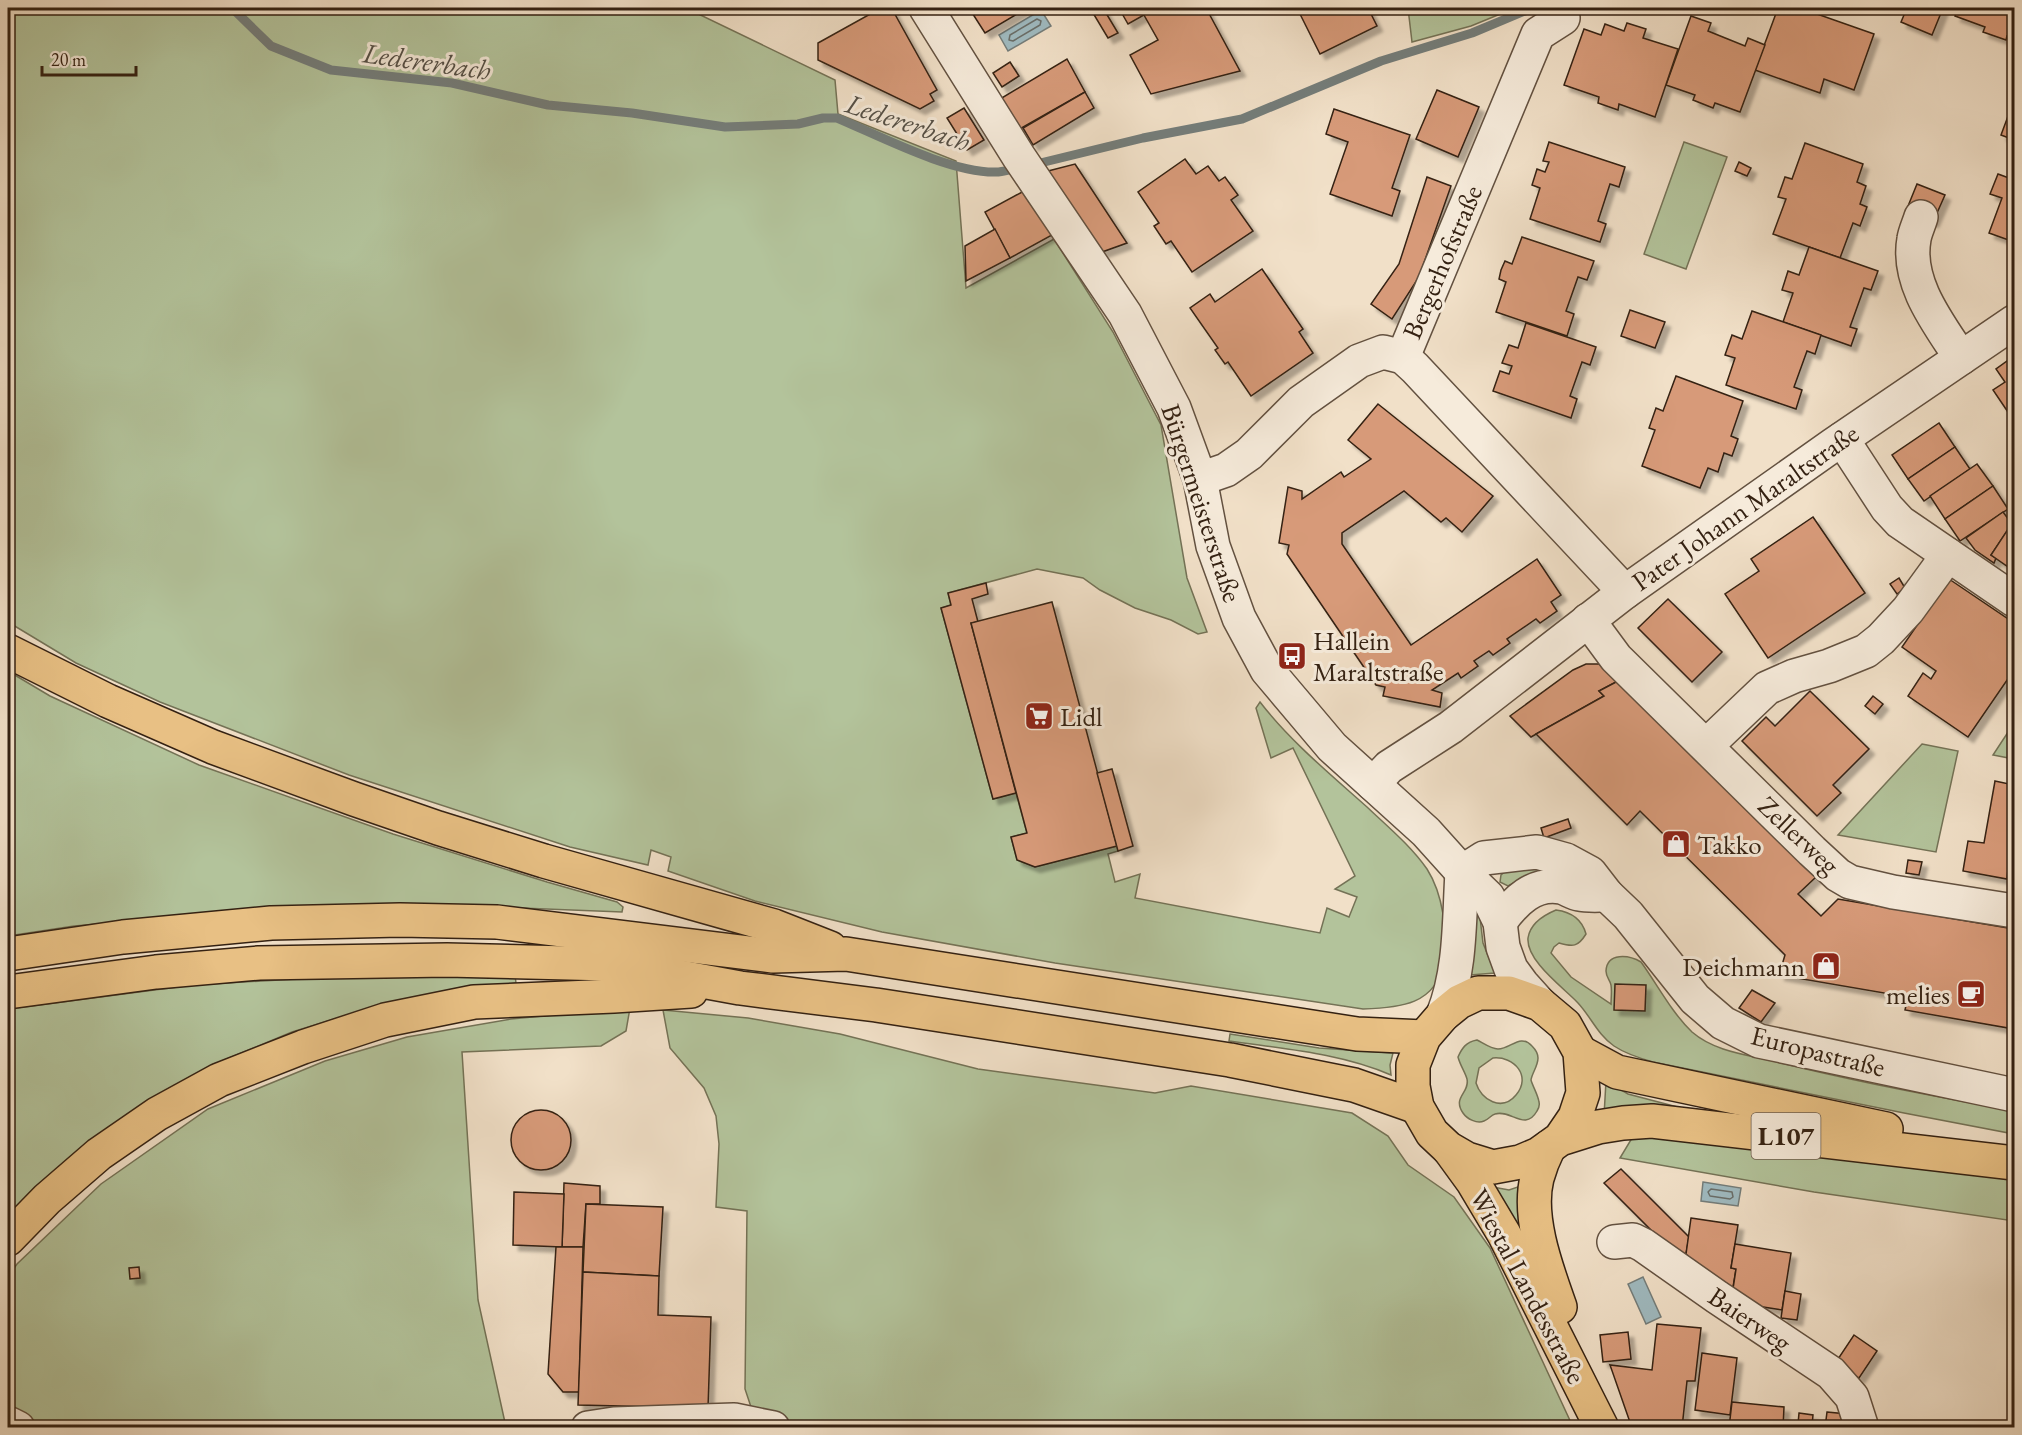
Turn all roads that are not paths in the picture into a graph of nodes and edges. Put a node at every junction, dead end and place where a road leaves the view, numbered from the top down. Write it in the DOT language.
graph roads {
  1 [pos="926,8"];
  2 [pos="1563,18"];
  3 [pos="1921,217"];
  4 [pos="2014,322"];
  5 [pos="1403,357"];
  6 [pos="1961,358"];
  7 [pos="1842,439"];
  8 [pos="1200,479"];
  9 [pos="1948,555"];
  10 [pos="1624,592"];
  11 [pos="2014,600"];
  12 [pos="1588,620"];
  13 [pos="8,651"];
  14 [pos="1706,746"];
  15 [pos="1373,784"];
  16 [pos="1462,872"];
  17 [pos="1607,895"];
  18 [pos="2014,911"];
  19 [pos="1500,922"];
  20 [pos="8,954"];
  21 [pos="846,954"];
  22 [pos="740,988"];
  23 [pos="8,992"];
  24 [pos="1540,1004"];
  25 [pos="1434,1026"];
  26 [pos="1580,1052"];
  27 [pos="2014,1095"];
  28 [pos="1417,1107"];
  29 [pos="1554,1143"];
  30 [pos="1448,1148"];
  31 [pos="2014,1155"];
  32 [pos="2014,1163"];
  33 [pos="8,1239"];
  34 [pos="1614,1242"];
  35 [pos="588,1428"];
  36 [pos="773,1428"];
  37 [pos="1603,1428"];
  38 [pos="1862,1428"];
  1 -- 8 [label="street, Bürgermeisterstraße"];
  2 -- 5 [label="street, Bergerhofstraße"];
  3 -- 6 [label="street"];
  4 -- 6 [label="street, Pater Johann Maraltstraße"];
  5 -- 8 [label="street, Bergerhofstraße"];
  5 -- 10 [label="street, Pater Johann Maraltstraße"];
  6 -- 7 [label="street, Pater Johann Maraltstraße"];
  7 -- 9 [label="street"];
  7 -- 10 [label="street, Pater Johann Maraltstraße"];
  8 -- 15 [label="street, Bürgermeisterstraße"];
  9 -- 11 [label="street"];
  9 -- 14 [label="street"];
  10 -- 12 [label="street"];
  12 -- 14 [label="street, Zellerweg"];
  12 -- 15 [label="street"];
  13 -- 21 [label="main road"];
  14 -- 18 [label="street, Zellerweg"];
  15 -- 16 [label="street, Bürgermeisterstraße"];
  16 -- 17 [label="street, Europastraße"];
  16 -- 19 [label="street"];
  16 -- 25 [label="street"];
  17 -- 19 [label="street"];
  17 -- 27 [label="street, Europastraße"];
  19 -- 24 [label="street"];
  20 -- 21 [label="main road"];
  21 -- 25 [label="main road"];
  22 -- 23 [label="main road"];
  22 -- 28 [label="main road"];
  22 -- 33 [label="main road"];
  24 -- 25 [label="main road, L107"];
  24 -- 26 [label="main road, L107"];
  25 -- 28 [label="main road, L107"];
  26 -- 29 [label="main road, L107"];
  26 -- 31 [label="main road, L107"];
  28 -- 30 [label="main road, L107"];
  29 -- 30 [label="main road, L107"];
  29 -- 32 [label="main road, L107"];
  29 -- 37 [label="main road, Wiestal Landesstraße / L107"];
  30 -- 37 [label="main road, Wiestal Landesstraße / L107"];
  34 -- 38 [label="street, Baierweg"];
  35 -- 36 [label="street"];
}
